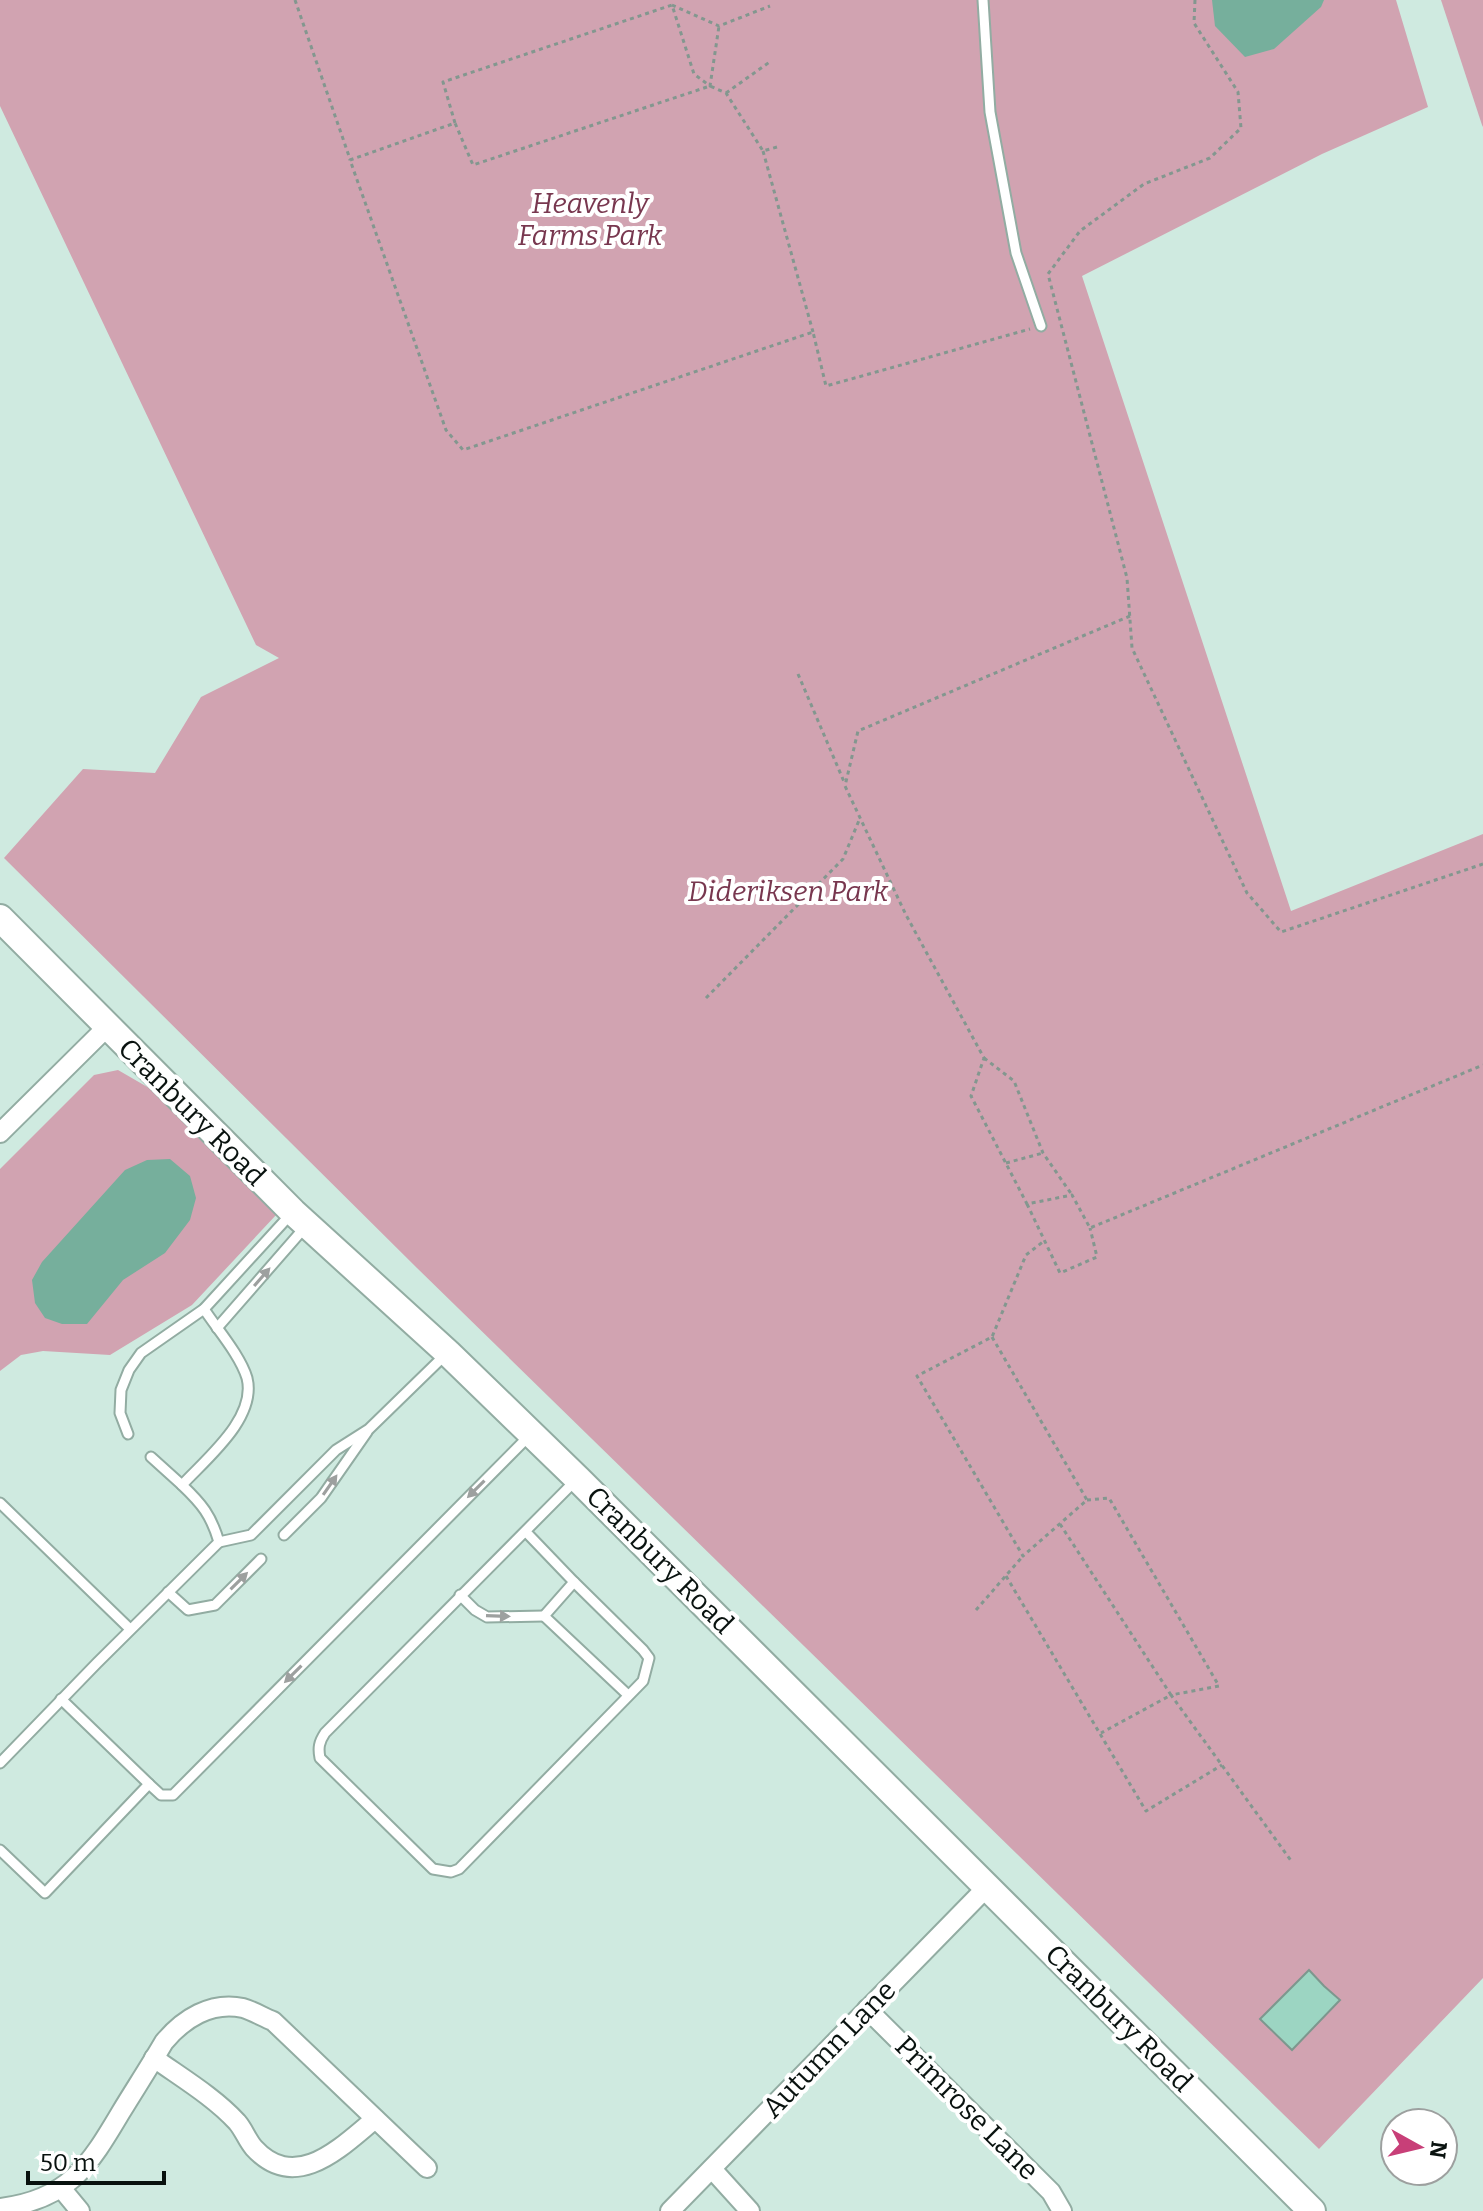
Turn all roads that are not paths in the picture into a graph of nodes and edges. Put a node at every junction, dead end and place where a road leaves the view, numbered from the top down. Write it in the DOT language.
graph roads {
  1 [pos="983,0"];
  2 [pos="1041,326"];
  3 [pos="0,918"];
  4 [pos="107,1027"];
  5 [pos="0,1133"];
  6 [pos="300,1219"];
  7 [pos="204,1309"];
  8 [pos="217,1328"];
  9 [pos="448,1353"];
  10 [pos="369,1429"];
  11 [pos="531,1433"];
  12 [pos="128,1434"];
  13 [pos="151,1457"];
  14 [pos="578,1479"];
  15 [pos="182,1485"];
  16 [pos="0,1503"];
  17 [pos="526,1532"];
  18 [pos="284,1535"];
  19 [pos="219,1542"];
  20 [pos="261,1559"];
  21 [pos="574,1582"];
  22 [pos="168,1592"];
  23 [pos="460,1595"];
  24 [pos="544,1616"];
  25 [pos="130,1629"];
  26 [pos="628,1695"];
  27 [pos="61,1699"];
  28 [pos="0,1763"];
  29 [pos="149,1784"];
  30 [pos="0,1850"];
  31 [pos="988,1886"];
  32 [pos="867,2009"];
  33 [pos="154,2058"];
  34 [pos="375,2119"];
  35 [pos="427,2168"];
  36 [pos="712,2169"];
  37 [pos="61,2188"];
  38 [pos="0,2208"];
  39 [pos="80,2211"];
  40 [pos="670,2211"];
  41 [pos="750,2211"];
  42 [pos="1062,2211"];
  43 [pos="1312,2211"];
  1 -- 2 [label="lane"];
  3 -- 4 [label="main road, Cranbury Road"];
  4 -- 5 [label="street"];
  4 -- 6 [label="main road, Cranbury Road"];
  6 -- 7 [label="lane"];
  8 -- 6 [label="lane, one-way"];
  6 -- 9 [label="main road, Cranbury Road"];
  7 -- 8 [label="lane"];
  7 -- 12 [label="lane"];
  8 -- 15 [label="lane"];
  9 -- 10 [label="lane"];
  9 -- 11 [label="main road, Cranbury Road"];
  18 -- 10 [label="lane, one-way"];
  10 -- 19 [label="lane"];
  11 -- 14 [label="main road, Cranbury Road"];
  11 -- 29 [label="lane, one-way"];
  13 -- 15 [label="lane"];
  14 -- 17 [label="lane"];
  14 -- 31 [label="main road, Cranbury Road"];
  15 -- 19 [label="lane"];
  16 -- 25 [label="lane"];
  17 -- 21 [label="lane"];
  17 -- 23 [label="lane"];
  19 -- 22 [label="lane"];
  22 -- 20 [label="lane, one-way"];
  21 -- 24 [label="lane"];
  21 -- 26 [label="lane"];
  22 -- 25 [label="lane"];
  23 -- 24 [label="lane, one-way"];
  23 -- 26 [label="lane"];
  24 -- 26 [label="lane"];
  25 -- 27 [label="lane"];
  27 -- 28 [label="lane"];
  27 -- 29 [label="lane"];
  29 -- 30 [label="lane"];
  31 -- 32 [label="street, Autumn Lane"];
  31 -- 43 [label="main road, Cranbury Road"];
  32 -- 36 [label="street, Autumn Lane"];
  32 -- 42 [label="street, Primrose Lane"];
  33 -- 34 [label="street"];
  33 -- 34 [label="street"];
  33 -- 37 [label="street"];
  34 -- 35 [label="street"];
  36 -- 40 [label="street, Autumn Lane"];
  36 -- 41 [label="street"];
  37 -- 38 [label="street"];
  37 -- 39 [label="street"];
}
